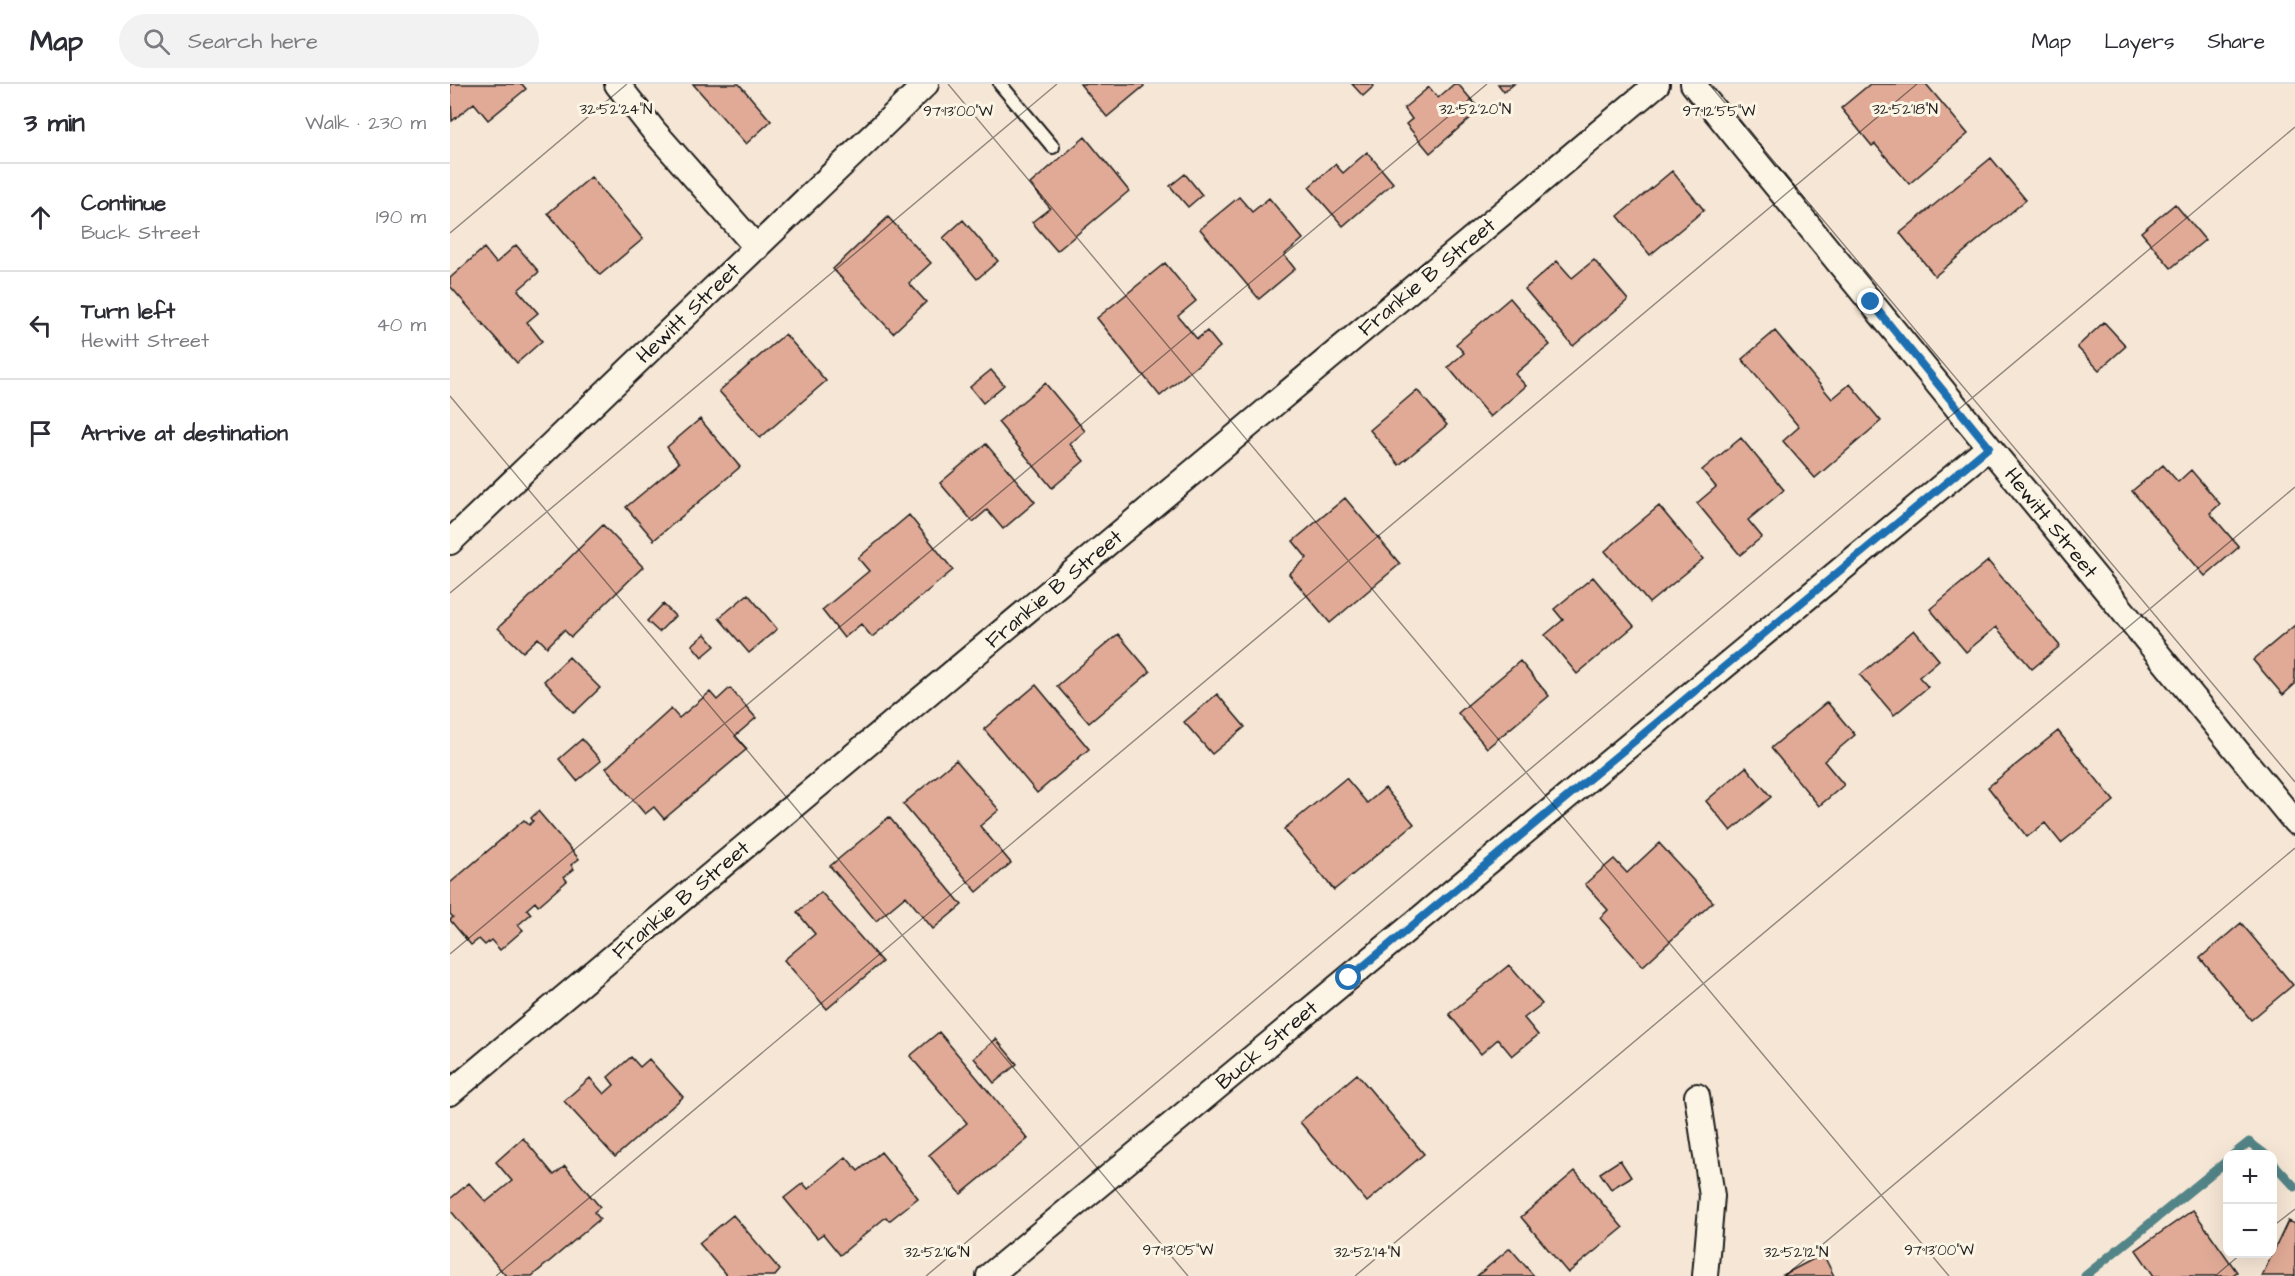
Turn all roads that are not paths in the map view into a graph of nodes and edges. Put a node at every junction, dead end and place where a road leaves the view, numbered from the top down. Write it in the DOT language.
graph roads {
  1 [pos="617,84"];
  2 [pos="926,84"];
  3 [pos="1000,84"];
  4 [pos="1657,84"];
  5 [pos="1693,84"];
  6 [pos="1053,147"];
  7 [pos="757,248"];
  8 [pos="1989,447"];
  9 [pos="450,542"];
  10 [pos="2291,810"];
  11 [pos="450,1093"];
  12 [pos="1697,1096"];
  13 [pos="1703,1274"];
  14 [pos="989,1276"];
  1 -- 7 [label="street"];
  2 -- 7 [label="street, Hewitt Street"];
  3 -- 6 [label="lane"];
  4 -- 11 [label="street, Frankie B Street"];
  5 -- 8 [label="street, Hewitt Street"];
  7 -- 9 [label="street, Hewitt Street"];
  8 -- 10 [label="street, Hewitt Street"];
  8 -- 14 [label="street, Buck Street"];
  12 -- 13 [label="street"];
}
